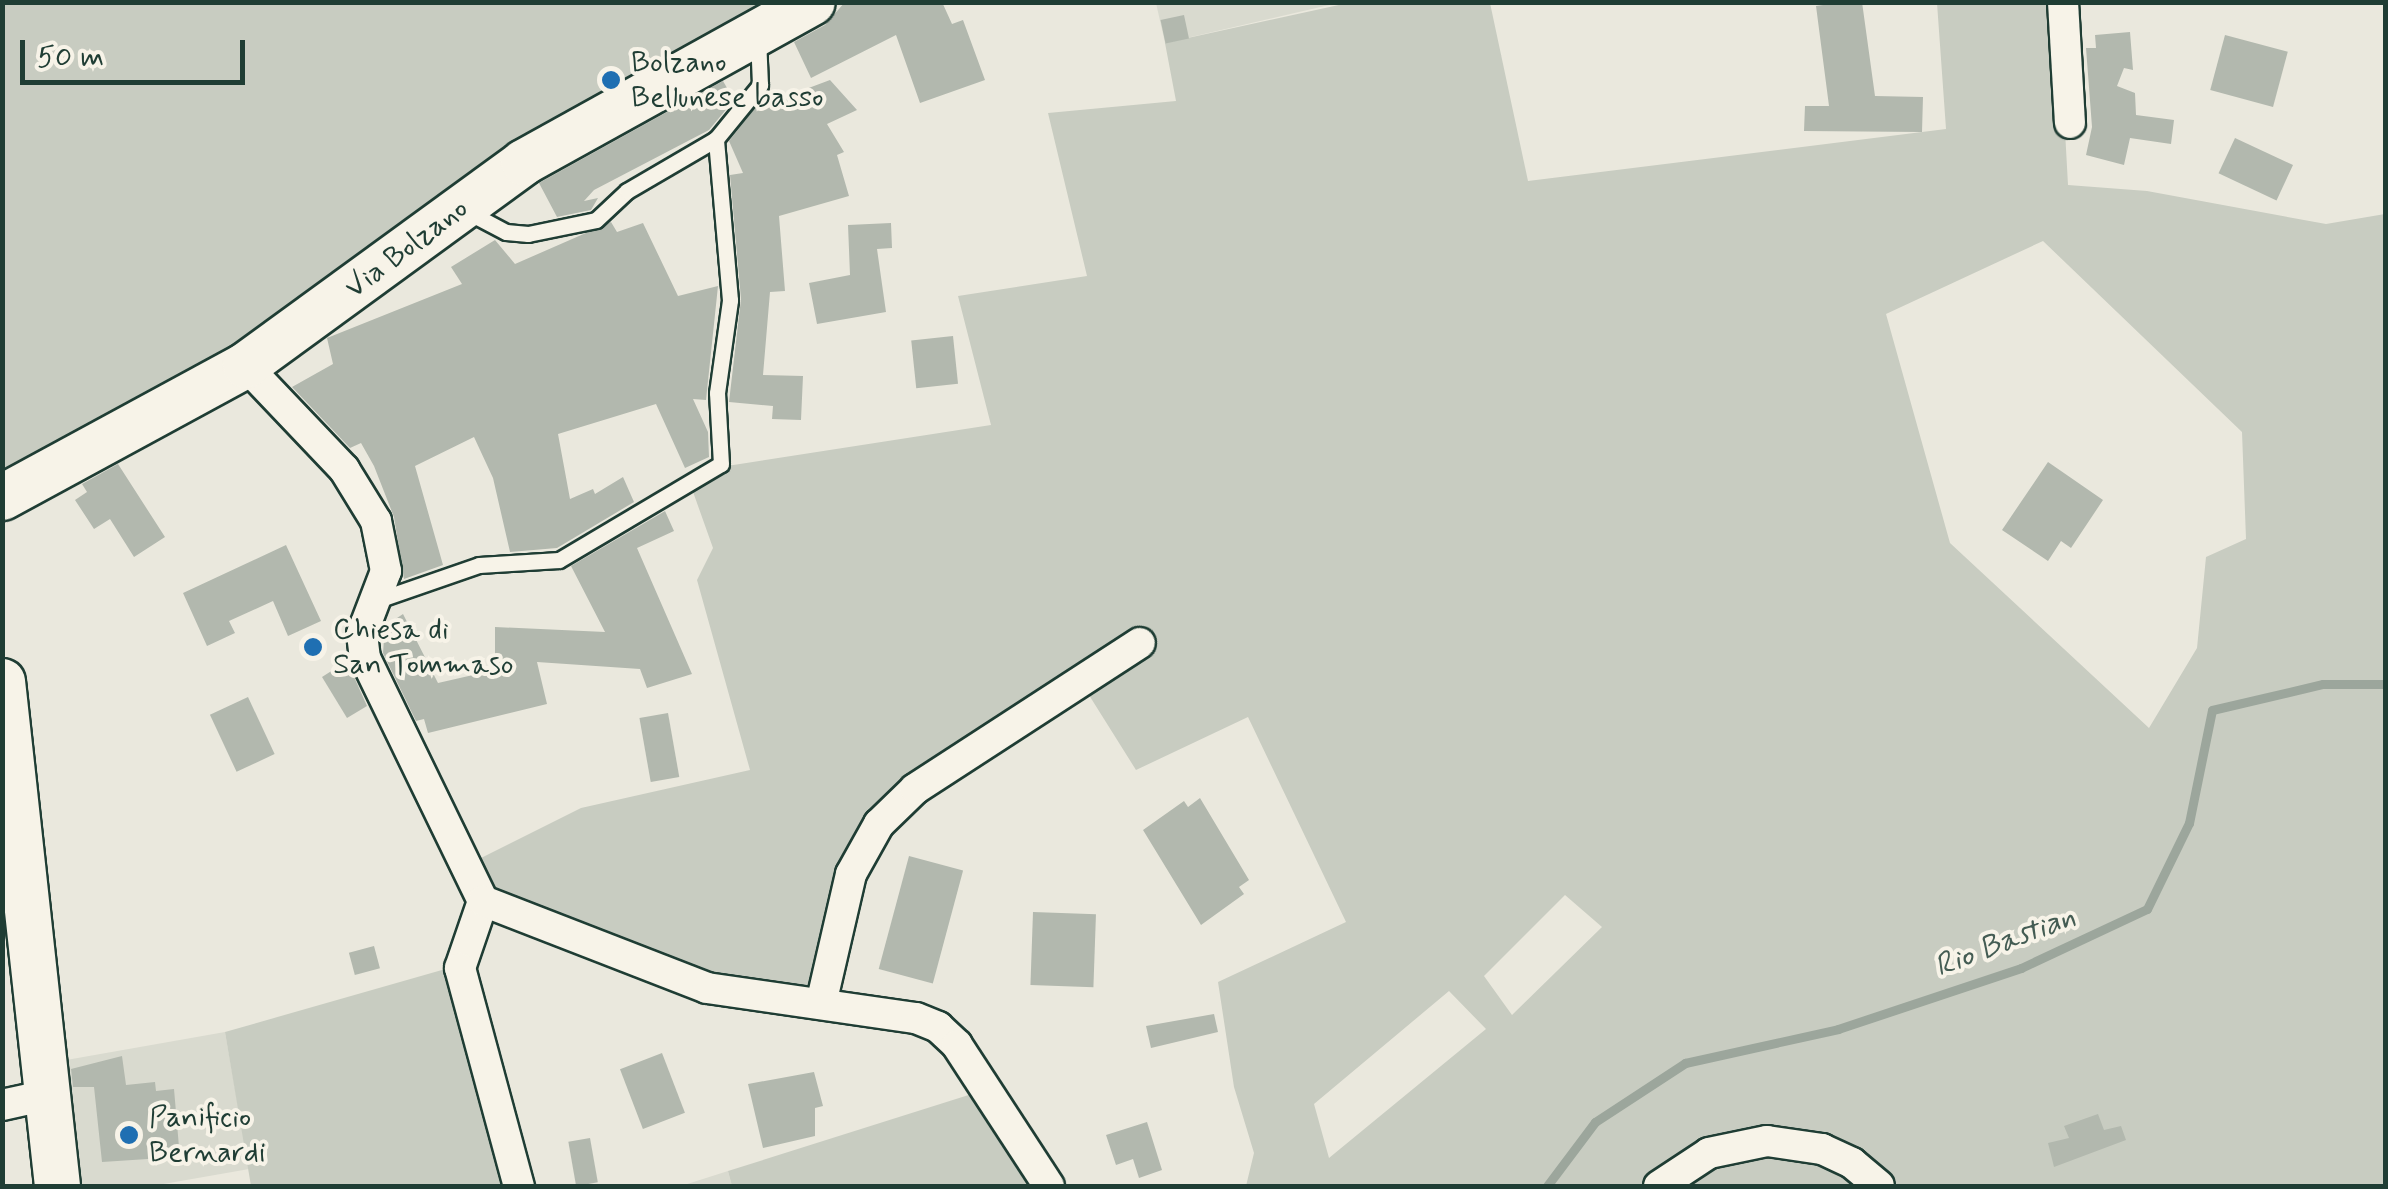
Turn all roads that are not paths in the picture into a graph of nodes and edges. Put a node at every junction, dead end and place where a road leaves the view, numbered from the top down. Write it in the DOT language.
graph roads {
  1 [pos="812,2"];
  2 [pos="2063,2"];
  3 [pos="757,32"];
  4 [pos="2070,123"];
  5 [pos="716,138"];
  6 [pos="461,208"];
  7 [pos="245,364"];
  8 [pos="2,496"];
  9 [pos="375,601"];
  10 [pos="1140,643"];
  11 [pos="2,681"];
  12 [pos="483,901"];
  13 [pos="821,1004"];
  14 [pos="47,1094"];
  15 [pos="2,1104"];
  16 [pos="57,1186"];
  17 [pos="519,1186"];
  18 [pos="1048,1186"];
  19 [pos="1659,1186"];
  20 [pos="1879,1186"];
  1 -- 3 [label="street, Via Bolzano"];
  2 -- 4 [label="street"];
  3 -- 5 [label="lane"];
  3 -- 6 [label="street, Via Bolzano"];
  5 -- 6 [label="lane"];
  5 -- 9 [label="lane"];
  6 -- 7 [label="street, Via Bolzano"];
  7 -- 8 [label="street, Via Bolzano"];
  7 -- 9 [label="street"];
  9 -- 12 [label="street"];
  10 -- 13 [label="street"];
  11 -- 14 [label="street"];
  12 -- 13 [label="street"];
  12 -- 17 [label="street"];
  13 -- 18 [label="street"];
  14 -- 15 [label="street"];
  14 -- 16 [label="street"];
  19 -- 20 [label="street"];
}
